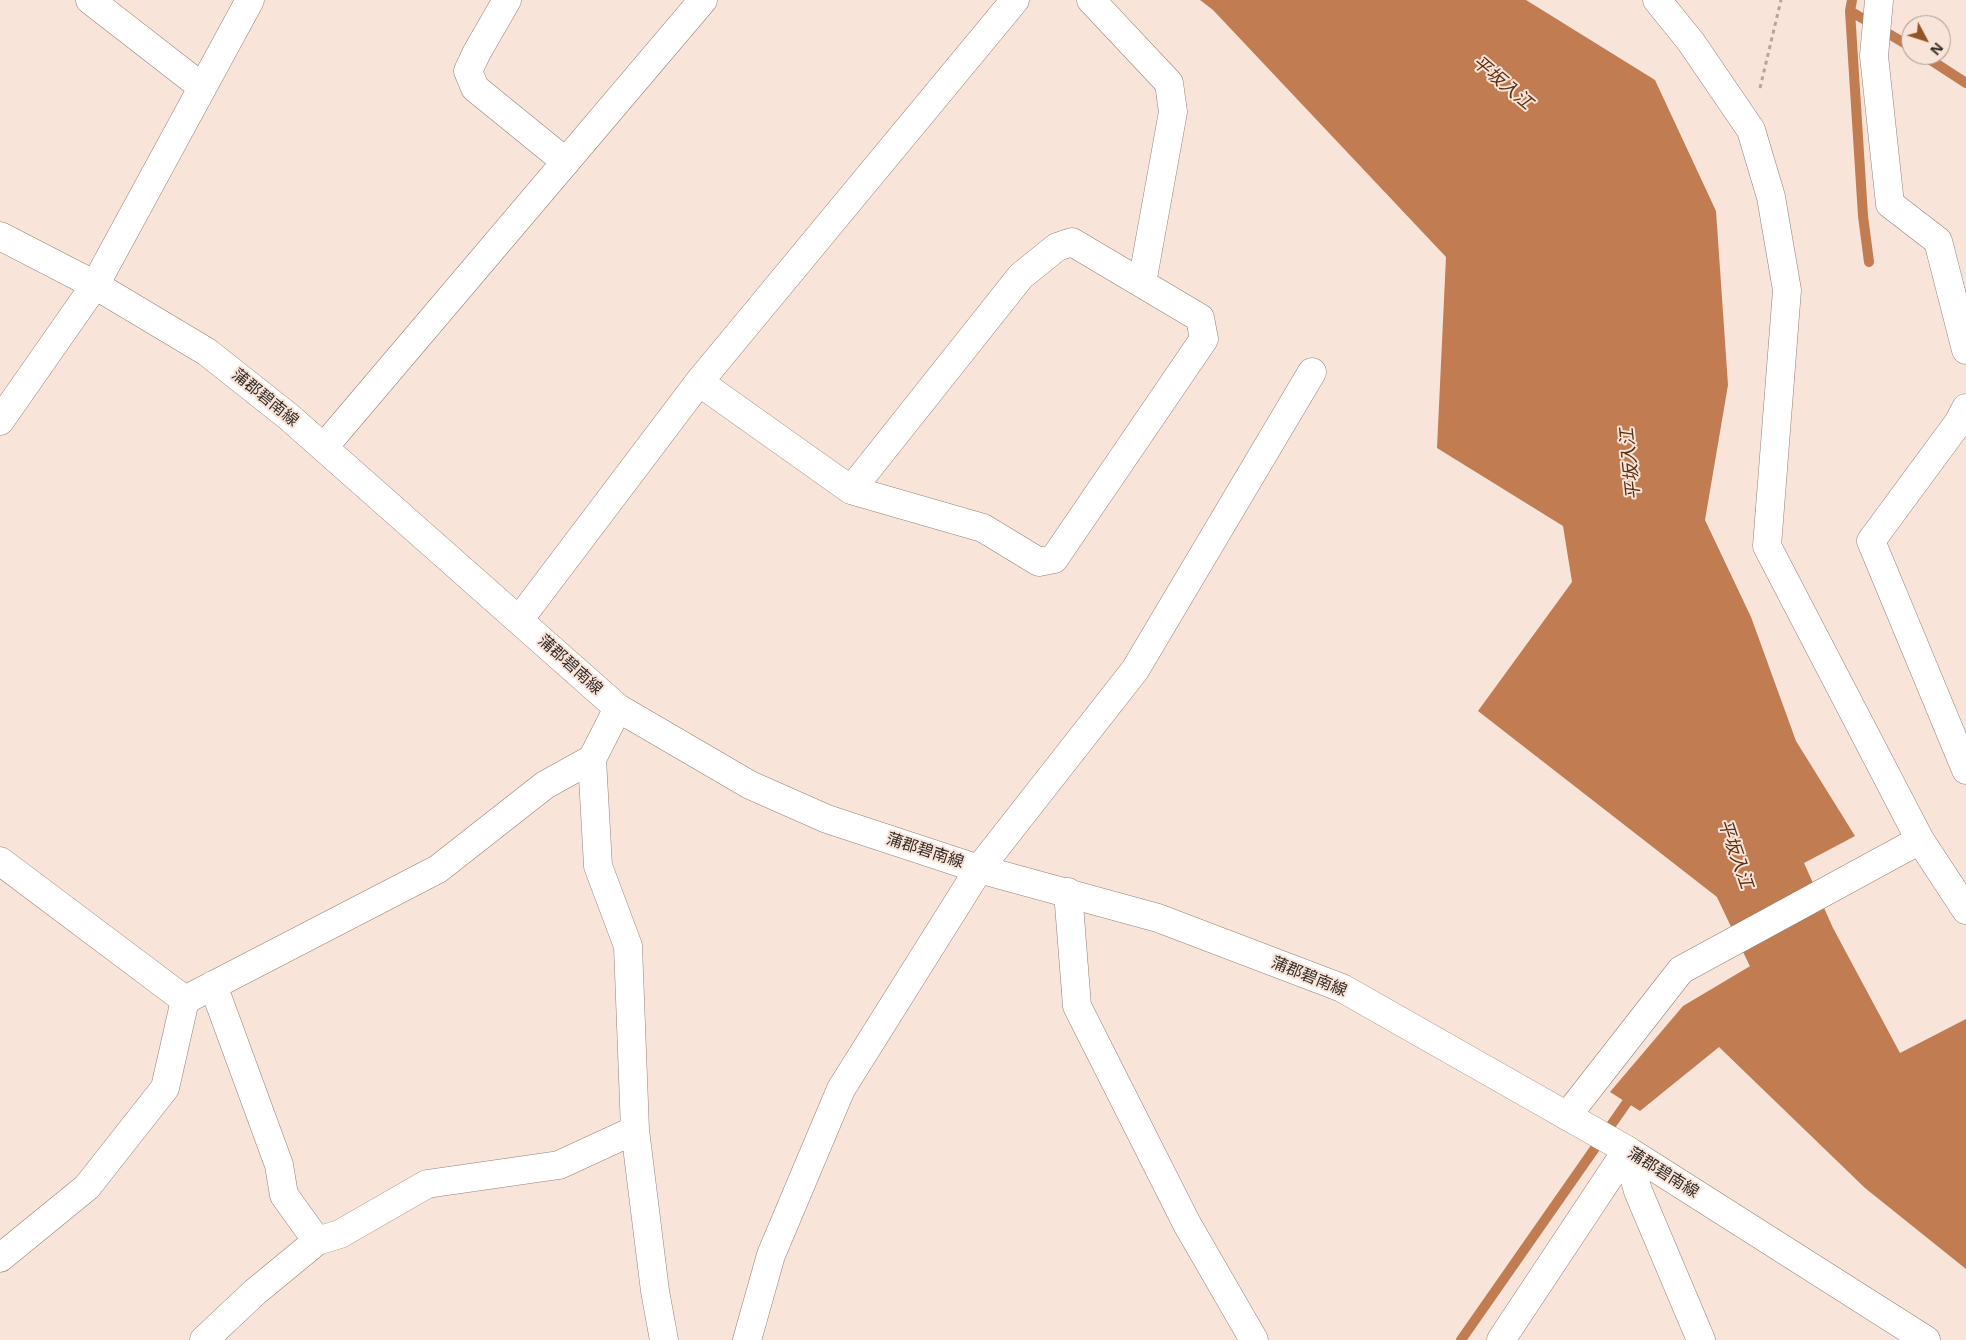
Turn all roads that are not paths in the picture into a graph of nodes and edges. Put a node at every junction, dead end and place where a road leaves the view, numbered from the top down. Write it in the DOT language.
graph roads {
  1 [pos="90,0"];
  2 [pos="250,0"];
  3 [pos="507,0"];
  4 [pos="703,0"];
  5 [pos="1015,0"];
  6 [pos="1091,0"];
  7 [pos="1657,0"];
  8 [pos="1879,0"];
  9 [pos="202,86"];
  10 [pos="566,162"];
  11 [pos="0,236"];
  12 [pos="1142,282"];
  13 [pos="95,285"];
  14 [pos="1966,350"];
  15 [pos="1312,372"];
  16 [pos="699,382"];
  17 [pos="1963,420"];
  18 [pos="0,421"];
  19 [pos="324,447"];
  20 [pos="851,490"];
  21 [pos="519,620"];
  22 [pos="618,708"];
  23 [pos="592,759"];
  24 [pos="1966,770"];
  25 [pos="1920,840"];
  26 [pos="0,861"];
  27 [pos="979,869"];
  28 [pos="1068,892"];
  29 [pos="1966,910"];
  30 [pos="213,985"];
  31 [pos="185,1000"];
  32 [pos="1567,1116"];
  33 [pos="635,1130"];
  34 [pos="1627,1150"];
  35 [pos="317,1241"];
  36 [pos="0,1258"];
  37 [pos="204,1340"];
  38 [pos="664,1340"];
  39 [pos="747,1340"];
  40 [pos="1254,1340"];
  41 [pos="1500,1340"];
  42 [pos="1701,1340"];
  43 [pos="1926,1340"];
  1 -- 9 [label="street"];
  2 -- 9 [label="street"];
  3 -- 10 [label="street"];
  4 -- 10 [label="street"];
  5 -- 16 [label="street"];
  6 -- 12 [label="street"];
  7 -- 25 [label="street"];
  8 -- 14 [label="street"];
  9 -- 13 [label="street"];
  10 -- 19 [label="street"];
  11 -- 13 [label="street, 蒲郡碧南線"];
  12 -- 20 [label="street"];
  12 -- 20 [label="street"];
  13 -- 18 [label="street"];
  13 -- 19 [label="street, 蒲郡碧南線"];
  15 -- 27 [label="street"];
  16 -- 20 [label="street"];
  16 -- 21 [label="street"];
  17 -- 24 [label="street"];
  19 -- 21 [label="street, 蒲郡碧南線"];
  21 -- 22 [label="street, 蒲郡碧南線"];
  22 -- 23 [label="street"];
  22 -- 27 [label="street, 蒲郡碧南線"];
  23 -- 30 [label="street"];
  23 -- 33 [label="street"];
  25 -- 29 [label="street"];
  25 -- 32 [label="street"];
  26 -- 31 [label="street"];
  27 -- 28 [label="street, 蒲郡碧南線"];
  27 -- 39 [label="street"];
  28 -- 32 [label="street, 蒲郡碧南線"];
  28 -- 40 [label="street"];
  30 -- 31 [label="street"];
  30 -- 35 [label="street"];
  31 -- 36 [label="street"];
  32 -- 34 [label="street, 蒲郡碧南線"];
  33 -- 35 [label="street"];
  33 -- 38 [label="street"];
  34 -- 41 [label="street"];
  34 -- 42 [label="street"];
  34 -- 43 [label="street, 蒲郡碧南線"];
  35 -- 37 [label="street"];
}
